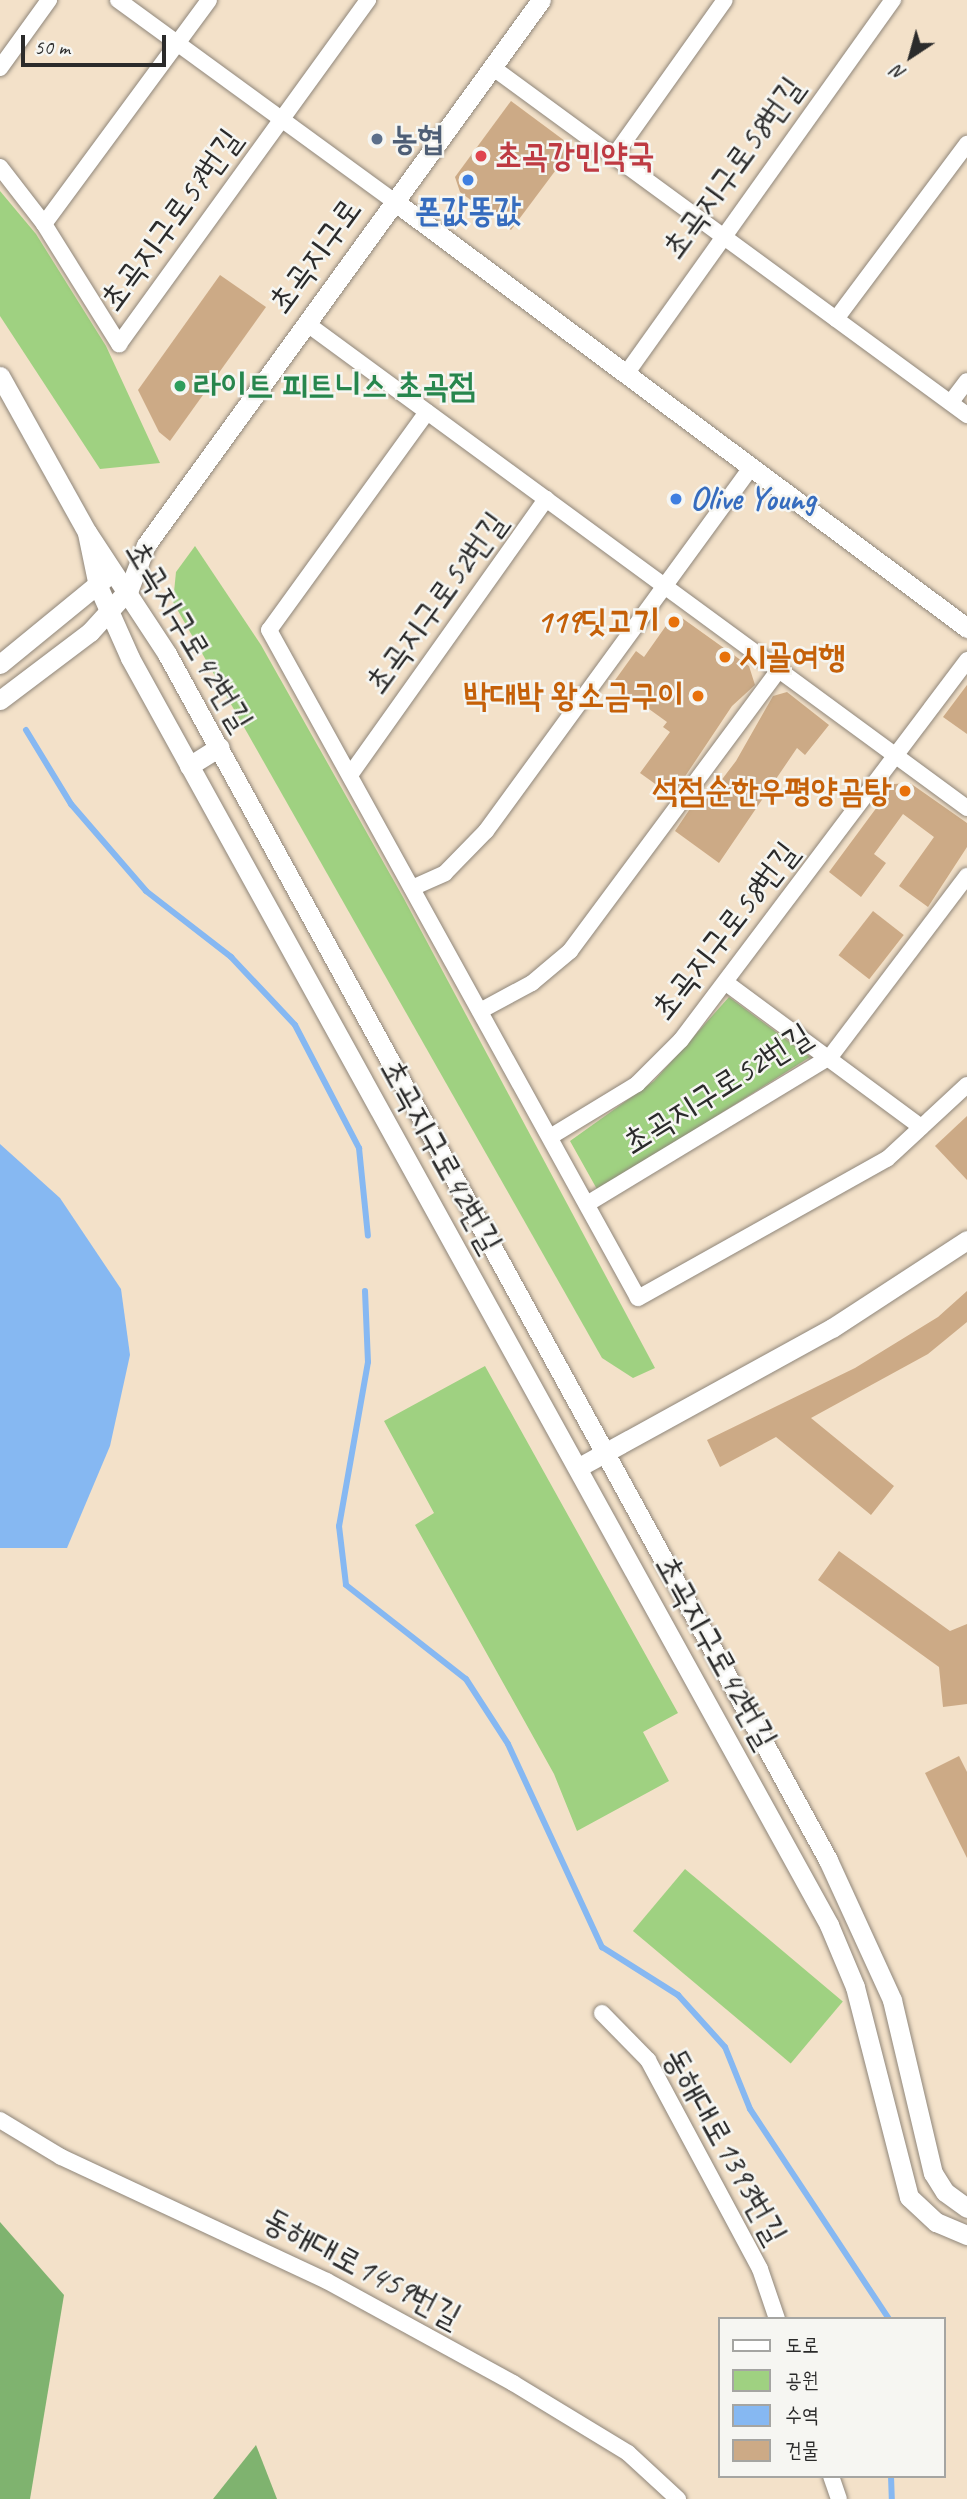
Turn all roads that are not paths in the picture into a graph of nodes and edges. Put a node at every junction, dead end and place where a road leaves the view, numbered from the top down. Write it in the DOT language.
graph roads {
  1 [pos="49,0"];
  2 [pos="118,0"];
  3 [pos="209,0"];
  4 [pos="368,0"];
  5 [pos="541,0"];
  6 [pos="725,0"];
  7 [pos="893,0"];
  8 [pos="177,44"];
  9 [pos="492,66"];
  10 [pos="0,68"];
  11 [pos="281,119"];
  12 [pos="967,144"];
  13 [pos="614,156"];
  14 [pos="0,167"];
  15 [pos="394,201"];
  16 [pos="44,224"];
  17 [pos="722,235"];
  18 [pos="836,318"];
  19 [pos="306,323"];
  20 [pos="626,373"];
  21 [pos="0,376"];
  22 [pos="967,381"];
  23 [pos="951,402"];
  24 [pos="427,412"];
  25 [pos="967,415"];
  26 [pos="751,467"];
  27 [pos="546,499"];
  28 [pos="87,532"];
  29 [pos="142,551"];
  30 [pos="115,567"];
  31 [pos="98,586"];
  32 [pos="665,586"];
  33 [pos="129,589"];
  34 [pos="110,611"];
  35 [pos="967,628"];
  36 [pos="967,660"];
  37 [pos="0,664"];
  38 [pos="779,670"];
  39 [pos="0,700"];
  40 [pos="219,747"];
  41 [pos="896,756"];
  42 [pos="189,766"];
  43 [pos="350,775"];
  44 [pos="967,808"];
  45 [pos="967,876"];
  46 [pos="412,888"];
  47 [pos="729,985"];
  48 [pos="480,1011"];
  49 [pos="830,1057"];
  50 [pos="967,1085"];
  51 [pos="921,1127"];
  52 [pos="550,1137"];
  53 [pos="587,1204"];
  54 [pos="967,1240"];
  55 [pos="605,1452"];
  56 [pos="579,1467"];
  57 [pos="602,2013"];
  58 [pos="0,2120"];
  59 [pos="961,2205"];
  60 [pos="967,2235"];
  61 [pos="776,2317"];
  62 [pos="832,2478"];
  63 [pos="678,2499"];
  64 [pos="839,2499"];
  1 -- 10 [label="street"];
  2 -- 8 [label="street, 초곡지구로57번길"];
  3 -- 8 [label="street"];
  4 -- 11 [label="street, 초곡지구로57번길"];
  5 -- 9 [label="street, 초곡지구로"];
  6 -- 13 [label="street"];
  7 -- 17 [label="street, 초곡지구로58번길"];
  8 -- 11 [label="street, 초곡지구로57번길"];
  8 -- 16 [label="street"];
  9 -- 13 [label="street"];
  9 -- 15 [label="street, 초곡지구로"];
  11 -- 15 [label="street, 초곡지구로57번길"];
  11 -- 16 [label="street, 초곡지구로57번길"];
  12 -- 18 [label="street"];
  13 -- 17 [label="street"];
  14 -- 16 [label="street, 초곡지구로57번길"];
  15 -- 19 [label="street, 초곡지구로"];
  15 -- 20 [label="street"];
  17 -- 18 [label="street"];
  17 -- 20 [label="street, 초곡지구로58번길"];
  18 -- 23 [label="street"];
  19 -- 24 [label="street, 초곡지구로52번길"];
  19 -- 29 [label="street, 초곡지구로"];
  20 -- 26 [label="street"];
  21 -- 28 [label="street"];
  22 -- 23 [label="street"];
  23 -- 25 [label="street"];
  24 -- 27 [label="street, 초곡지구로52번길"];
  24 -- 43 [label="street"];
  26 -- 32 [label="street"];
  26 -- 35 [label="street"];
  27 -- 32 [label="street, 초곡지구로52번길"];
  27 -- 43 [label="street, 초곡지구로52번길"];
  28 -- 30 [label="street, 초곡지구로42번길"];
  28 -- 31 [label="street, 초곡지구로42번길"];
  29 -- 30 [label="street, 초곡지구로"];
  29 -- 33 [label="street, 초곡지구로"];
  30 -- 31 [label="street, 초곡지구로"];
  30 -- 33 [label="street, 초곡지구로42번길"];
  31 -- 34 [label="street, 초곡지구로42번길"];
  31 -- 37 [label="street, 초곡지구로"];
  32 -- 38 [label="street, 초곡지구로52번길"];
  32 -- 46 [label="street"];
  33 -- 34 [label="street, 초곡지구로"];
  33 -- 40 [label="street, 초곡지구로42번길"];
  34 -- 39 [label="street, 초곡지구로"];
  34 -- 42 [label="street, 초곡지구로42번길"];
  36 -- 41 [label="street, 초곡지구로58번길"];
  38 -- 41 [label="street, 초곡지구로52번길"];
  38 -- 48 [label="street"];
  40 -- 42 [label="street"];
  40 -- 55 [label="street, 초곡지구로42번길"];
  41 -- 44 [label="street, 초곡지구로52번길"];
  41 -- 47 [label="street, 초곡지구로58번길"];
  42 -- 56 [label="street, 초곡지구로42번길"];
  43 -- 46 [label="street"];
  45 -- 49 [label="street, 초곡지구로52번길"];
  46 -- 48 [label="street"];
  47 -- 49 [label="street"];
  47 -- 52 [label="street, 초곡지구로58번길"];
  48 -- 52 [label="street"];
  49 -- 51 [label="street"];
  49 -- 53 [label="street, 초곡지구로52번길"];
  50 -- 51 [label="street"];
  51 -- 53 [label="street"];
  52 -- 53 [label="street"];
  54 -- 55 [label="street"];
  55 -- 56 [label="street"];
  55 -- 59 [label="street, 초곡지구로42번길"];
  56 -- 60 [label="street, 초곡지구로42번길"];
  57 -- 61 [label="street, 동해대로1393번길"];
  58 -- 63 [label="street, 동해대로1459번길"];
  62 -- 64 [label="street"];
}
